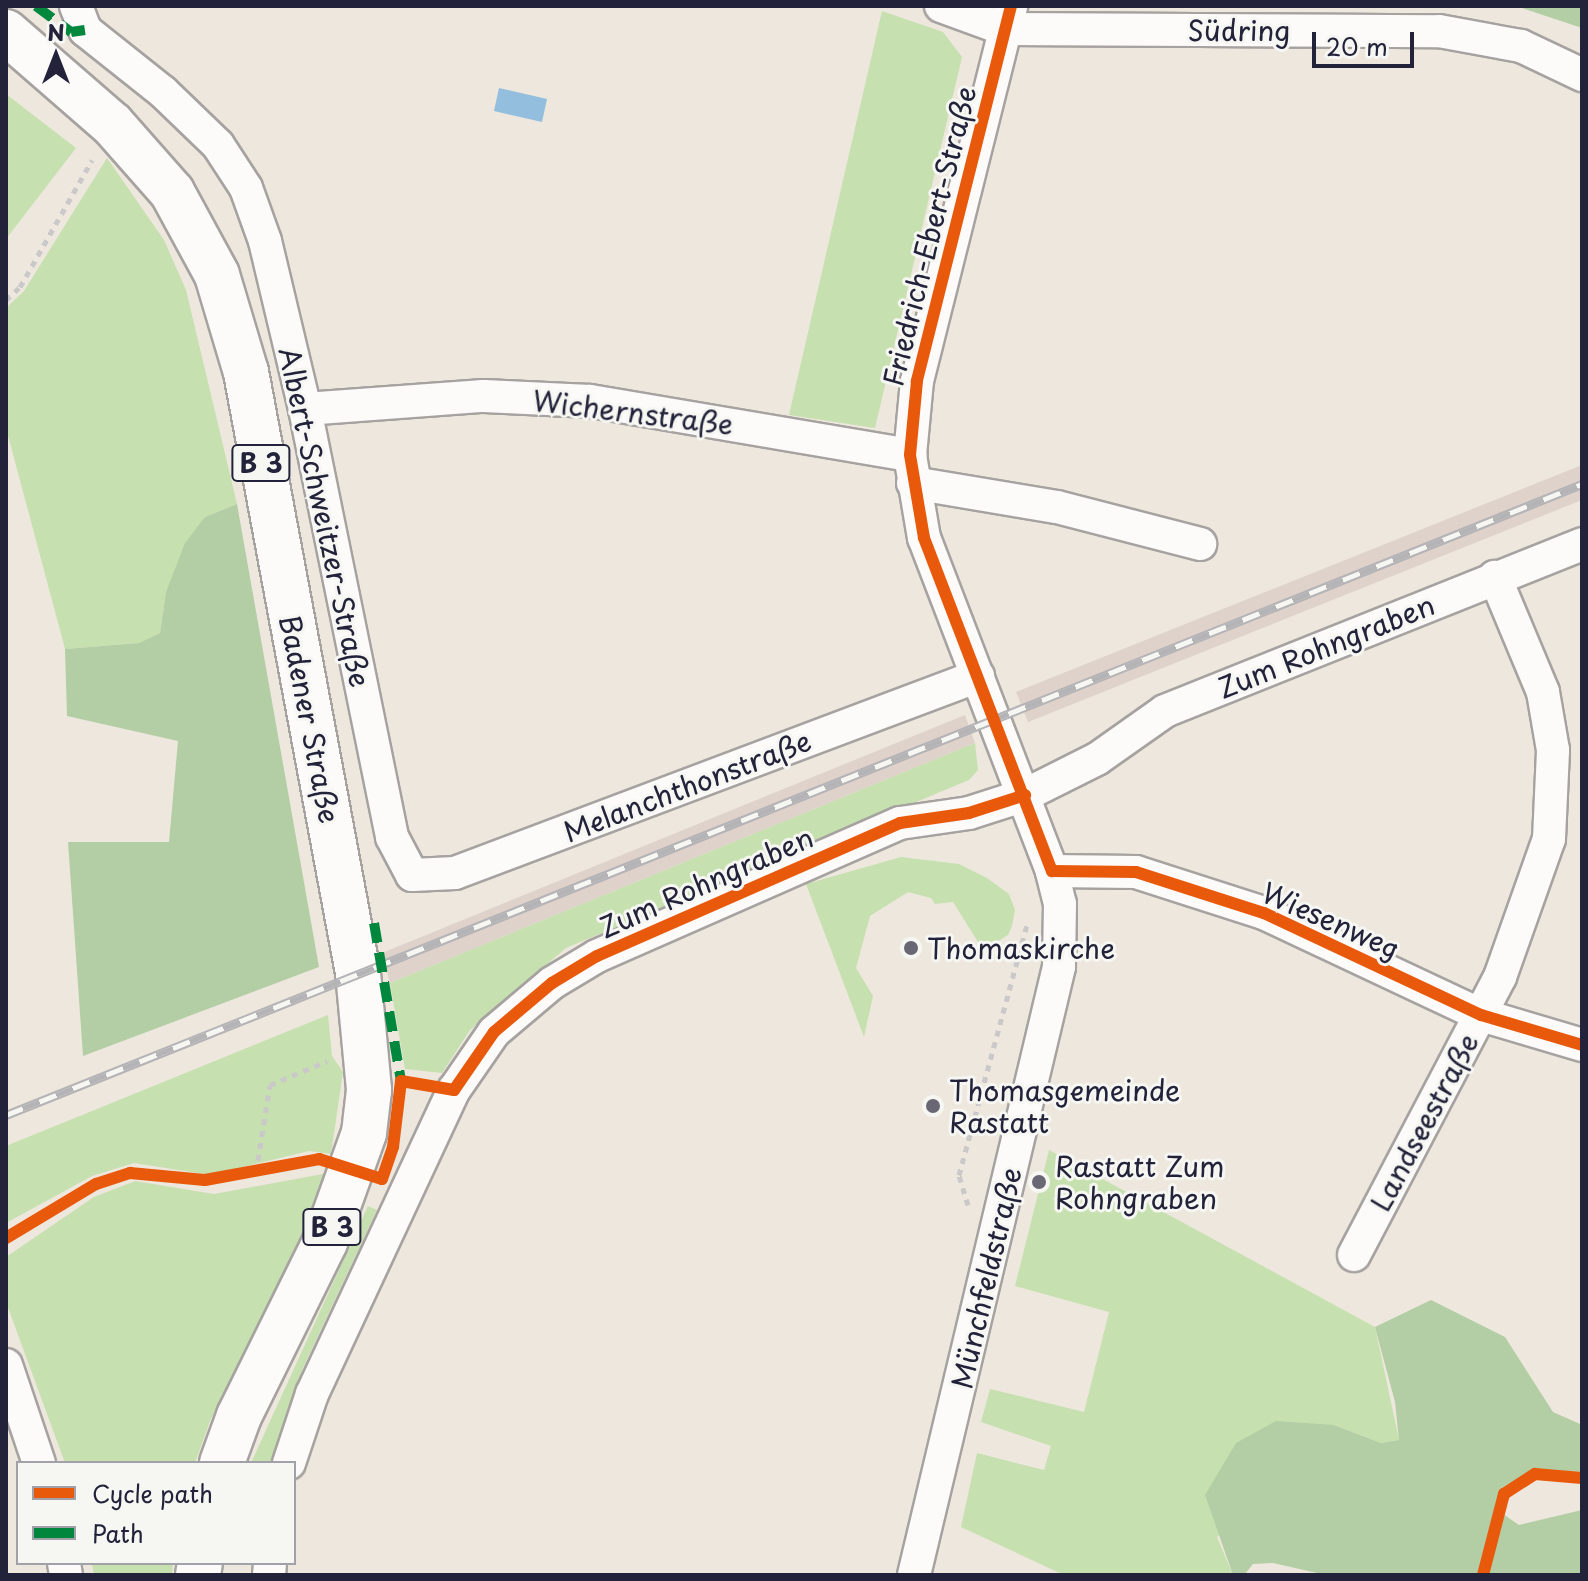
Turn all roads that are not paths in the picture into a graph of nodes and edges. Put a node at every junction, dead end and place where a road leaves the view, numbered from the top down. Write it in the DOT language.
graph roads {
  1 [pos="76,6"];
  2 [pos="941,6"];
  3 [pos="1008,18"];
  4 [pos="6,32"];
  5 [pos="1582,75"];
  6 [pos="305,409"];
  7 [pos="912,469"];
  8 [pos="1200,544"];
  9 [pos="1582,544"];
  10 [pos="1495,577"];
  11 [pos="978,676"];
  12 [pos="1025,795"];
  13 [pos="401,859"];
  14 [pos="1052,871"];
  15 [pos="1481,1015"];
  16 [pos="1582,1045"];
  17 [pos="1354,1255"];
  18 [pos="6,1365"];
  19 [pos="38,1461"];
  20 [pos="223,1461"];
  21 [pos="290,1461"];
  22 [pos="914,1575"];
  1 -- 6 [label="street, Albert-Schweitzer-Straße"];
  2 -- 3 [label="street, Südring"];
  3 -- 5 [label="street, Südring"];
  3 -- 7 [label="street, Friedrich-Ebert-Straße"];
  4 -- 20 [label="main road, Badener Straße / B 3"];
  6 -- 7 [label="street, Wichernstraße"];
  6 -- 13 [label="street, Albert-Schweitzer-Straße"];
  7 -- 8 [label="street"];
  7 -- 11 [label="street, Friedrich-Ebert-Straße"];
  9 -- 10 [label="street, Zum Rohngraben"];
  10 -- 12 [label="street, Zum Rohngraben"];
  10 -- 15 [label="street, Landseestraße"];
  11 -- 12 [label="street, Friedrich-Ebert-Straße"];
  11 -- 13 [label="street, Melanchthonstraße"];
  12 -- 14 [label="street, Münchfeldstraße"];
  12 -- 21 [label="street, Zum Rohngraben"];
  14 -- 15 [label="street, Wiesenweg"];
  14 -- 22 [label="street, Münchfeldstraße"];
  15 -- 16 [label="street, Wiesenweg"];
  15 -- 17 [label="street, Landseestraße"];
  18 -- 19 [label="street"];
}
